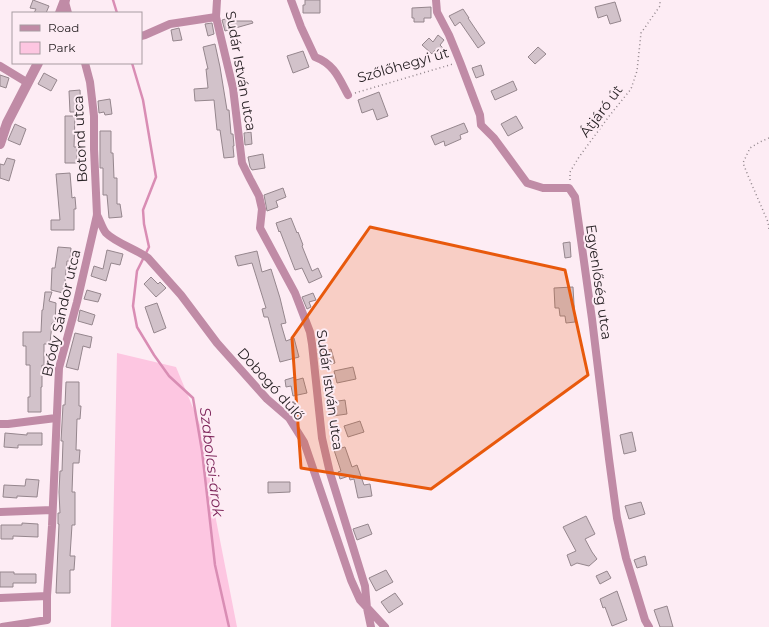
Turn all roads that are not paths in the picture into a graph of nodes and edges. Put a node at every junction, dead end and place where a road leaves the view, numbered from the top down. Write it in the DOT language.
graph roads {
  1 [pos="217,0"];
  2 [pos="290,0"];
  3 [pos="436,0"];
  4 [pos="65,1"];
  5 [pos="60,12"];
  6 [pos="68,12"];
  7 [pos="216,17"];
  8 [pos="142,36"];
  9 [pos="38,64"];
  10 [pos="85,64"];
  11 [pos="0,66"];
  12 [pos="28,83"];
  13 [pos="348,95"];
  14 [pos="4,122"];
  15 [pos="0,144"];
  16 [pos="97,215"];
  17 [pos="56,418"];
  18 [pos="0,424"];
  19 [pos="52,510"];
  20 [pos="0,512"];
  21 [pos="47,596"];
  22 [pos="0,598"];
  23 [pos="367,608"];
  24 [pos="48,624"];
  25 [pos="2,627"];
  26 [pos="371,627"];
  27 [pos="384,627"];
  28 [pos="649,627"];
  1 -- 7 [label="street, Sudár István utca"];
  2 -- 13 [label="street, Szőlőhegyi út"];
  3 -- 28 [label="street, Egyenlőség utca"];
  4 -- 5 [label="street"];
  4 -- 6 [label="street"];
  7 -- 8 [label="street"];
  7 -- 23 [label="street, Sudár István utca"];
  9 -- 12 [label="street"];
  10 -- 16 [label="street, Botond utca"];
  11 -- 12 [label="street"];
  12 -- 14 [label="street"];
  14 -- 15 [label="street"];
  16 -- 17 [label="street, Bródy Sándor utca"];
  16 -- 23 [label="street, Dobogó dűlő"];
  17 -- 18 [label="street"];
  17 -- 19 [label="street, Bródy Sándor utca"];
  19 -- 20 [label="street"];
  19 -- 21 [label="street, Bródy Sándor utca"];
  21 -- 22 [label="street"];
  21 -- 24 [label="street, Bródy Sándor utca"];
  23 -- 26 [label="street, Sudár István utca"];
  23 -- 27 [label="street, Dobogó dűlő"];
  24 -- 25 [label="street"];
}
